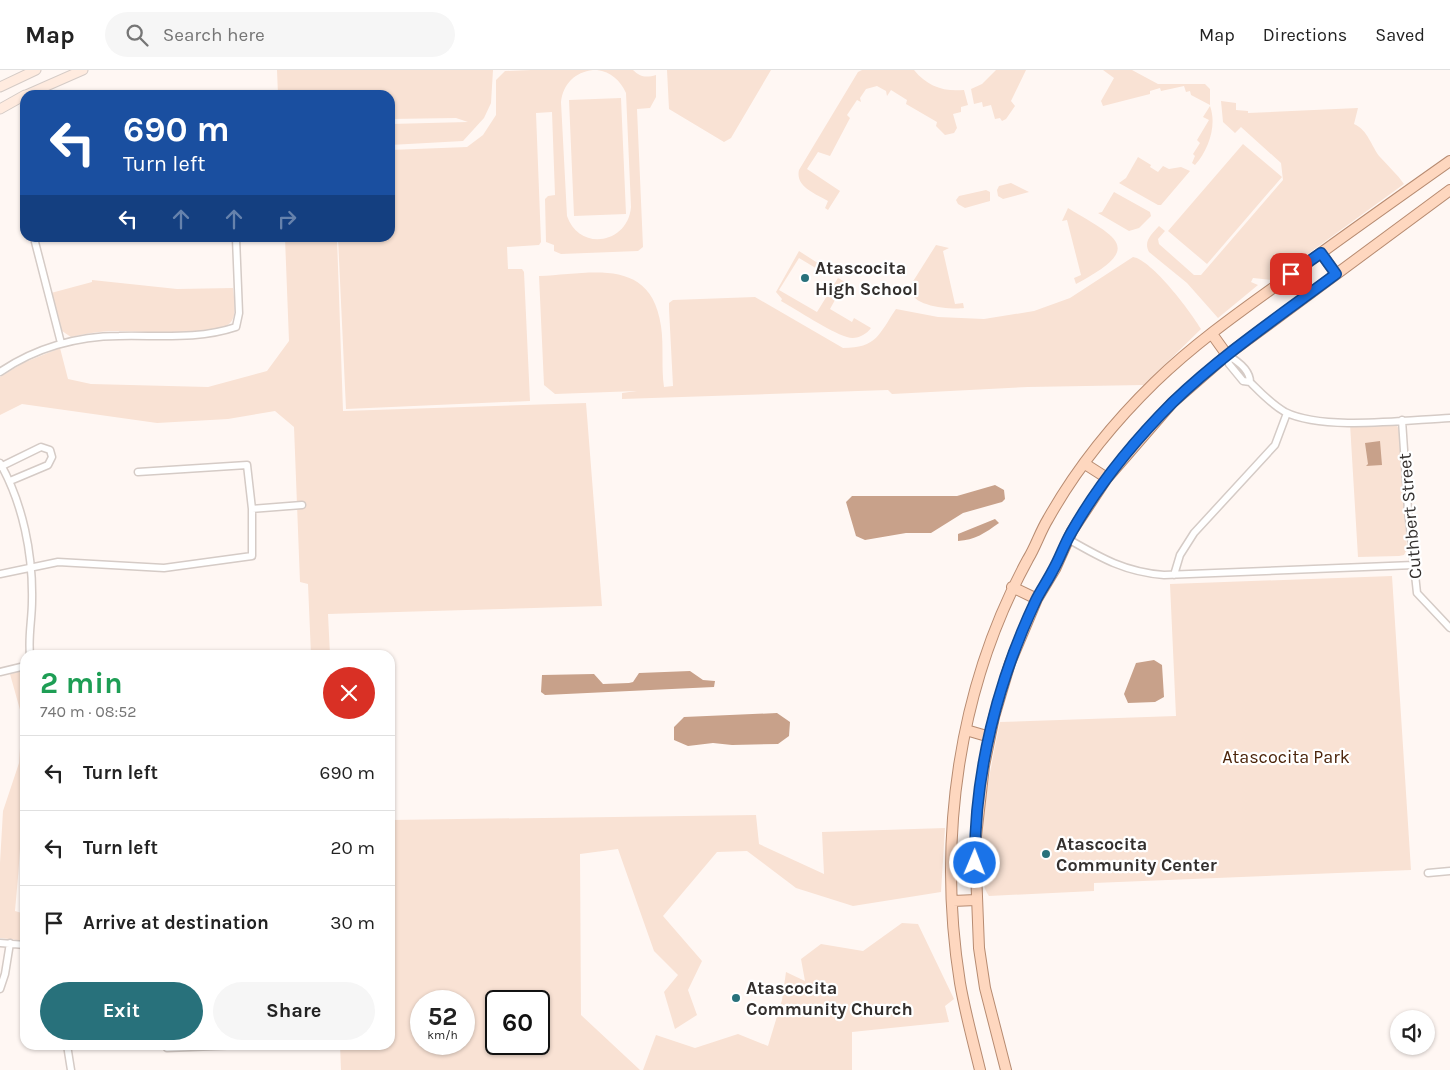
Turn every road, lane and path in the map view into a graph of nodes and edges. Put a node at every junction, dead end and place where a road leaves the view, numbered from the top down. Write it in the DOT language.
graph roads {
  1 [pos="36,70"];
  2 [pos="83,70"];
  3 [pos="0,87"];
  4 [pos="37,90"];
  5 [pos="20,98"];
  6 [pos="0,109"];
  7 [pos="1450,161"];
  8 [pos="1450,190"];
  9 [pos="35,242"];
  10 [pos="236,242"];
  11 [pos="1321,253"];
  12 [pos="1336,274"];
  13 [pos="1212,334"];
  14 [pos="61,344"];
  15 [pos="1227,355"];
  16 [pos="0,372"];
  17 [pos="1287,413"];
  18 [pos="1450,418"];
  19 [pos="1402,420"];
  20 [pos="1085,464"];
  21 [pos="1,465"];
  22 [pos="138,472"];
  23 [pos="1107,478"];
  24 [pos="10,481"];
  25 [pos="302,505"];
  26 [pos="252,509"];
  27 [pos="1068,539"];
  28 [pos="1414,565"];
  29 [pos="31,566"];
  30 [pos="0,574"];
  31 [pos="1174,575"];
  32 [pos="1012,587"];
  33 [pos="1037,599"];
  34 [pos="1450,628"];
  35 [pos="30,650"];
  36 [pos="20,667"];
  37 [pos="0,672"];
  38 [pos="966,730"];
  39 [pos="990,737"];
  40 [pos="1450,872"];
  41 [pos="1428,873"];
  42 [pos="976,900"];
  43 [pos="953,901"];
  44 [pos="0,943"];
  45 [pos="10,943"];
  46 [pos="20,944"];
  47 [pos="0,989"];
  48 [pos="68,1050"];
  49 [pos="71,1070"];
  50 [pos="980,1070"];
  51 [pos="1006,1070"];
  1 -- 3 [label="main road"];
  2 -- 4 [label="main road"];
  5 -- 6 [label="main road"];
  7 -- 11 [label="main road"];
  8 -- 12 [label="main road"];
  9 -- 14 [label="street"];
  10 -- 14 [label="street"];
  11 -- 12 [label="main road"];
  11 -- 13 [label="main road"];
  12 -- 15 [label="main road"];
  13 -- 15 [label="main road"];
  13 -- 20 [label="main road"];
  14 -- 16 [label="street"];
  15 -- 17 [label="street"];
  15 -- 23 [label="main road"];
  17 -- 19 [label="street"];
  17 -- 31 [label="street"];
  18 -- 19 [label="street"];
  19 -- 28 [label="street, Cuthbert Street"];
  20 -- 23 [label="main road"];
  20 -- 32 [label="main road"];
  21 -- 24 [label="street"];
  21 -- 24 [label="street"];
  22 -- 26 [label="street"];
  23 -- 27 [label="main road"];
  24 -- 29 [label="street"];
  25 -- 26 [label="street"];
  26 -- 29 [label="street"];
  27 -- 31 [label="street"];
  27 -- 33 [label="main road"];
  28 -- 31 [label="street"];
  28 -- 34 [label="street, Cuthbert Street"];
  29 -- 30 [label="street"];
  29 -- 35 [label="street"];
  32 -- 33 [label="main road"];
  32 -- 38 [label="main road"];
  33 -- 39 [label="main road"];
  36 -- 37 [label="street"];
  38 -- 39 [label="main road"];
  38 -- 43 [label="main road"];
  39 -- 42 [label="main road"];
  40 -- 41 [label="street"];
  42 -- 43 [label="main road"];
  42 -- 51 [label="main road"];
  43 -- 50 [label="main road"];
  44 -- 45 [label="street"];
  45 -- 46 [label="street"];
  45 -- 47 [label="street"];
  48 -- 49 [label="street"];
}
